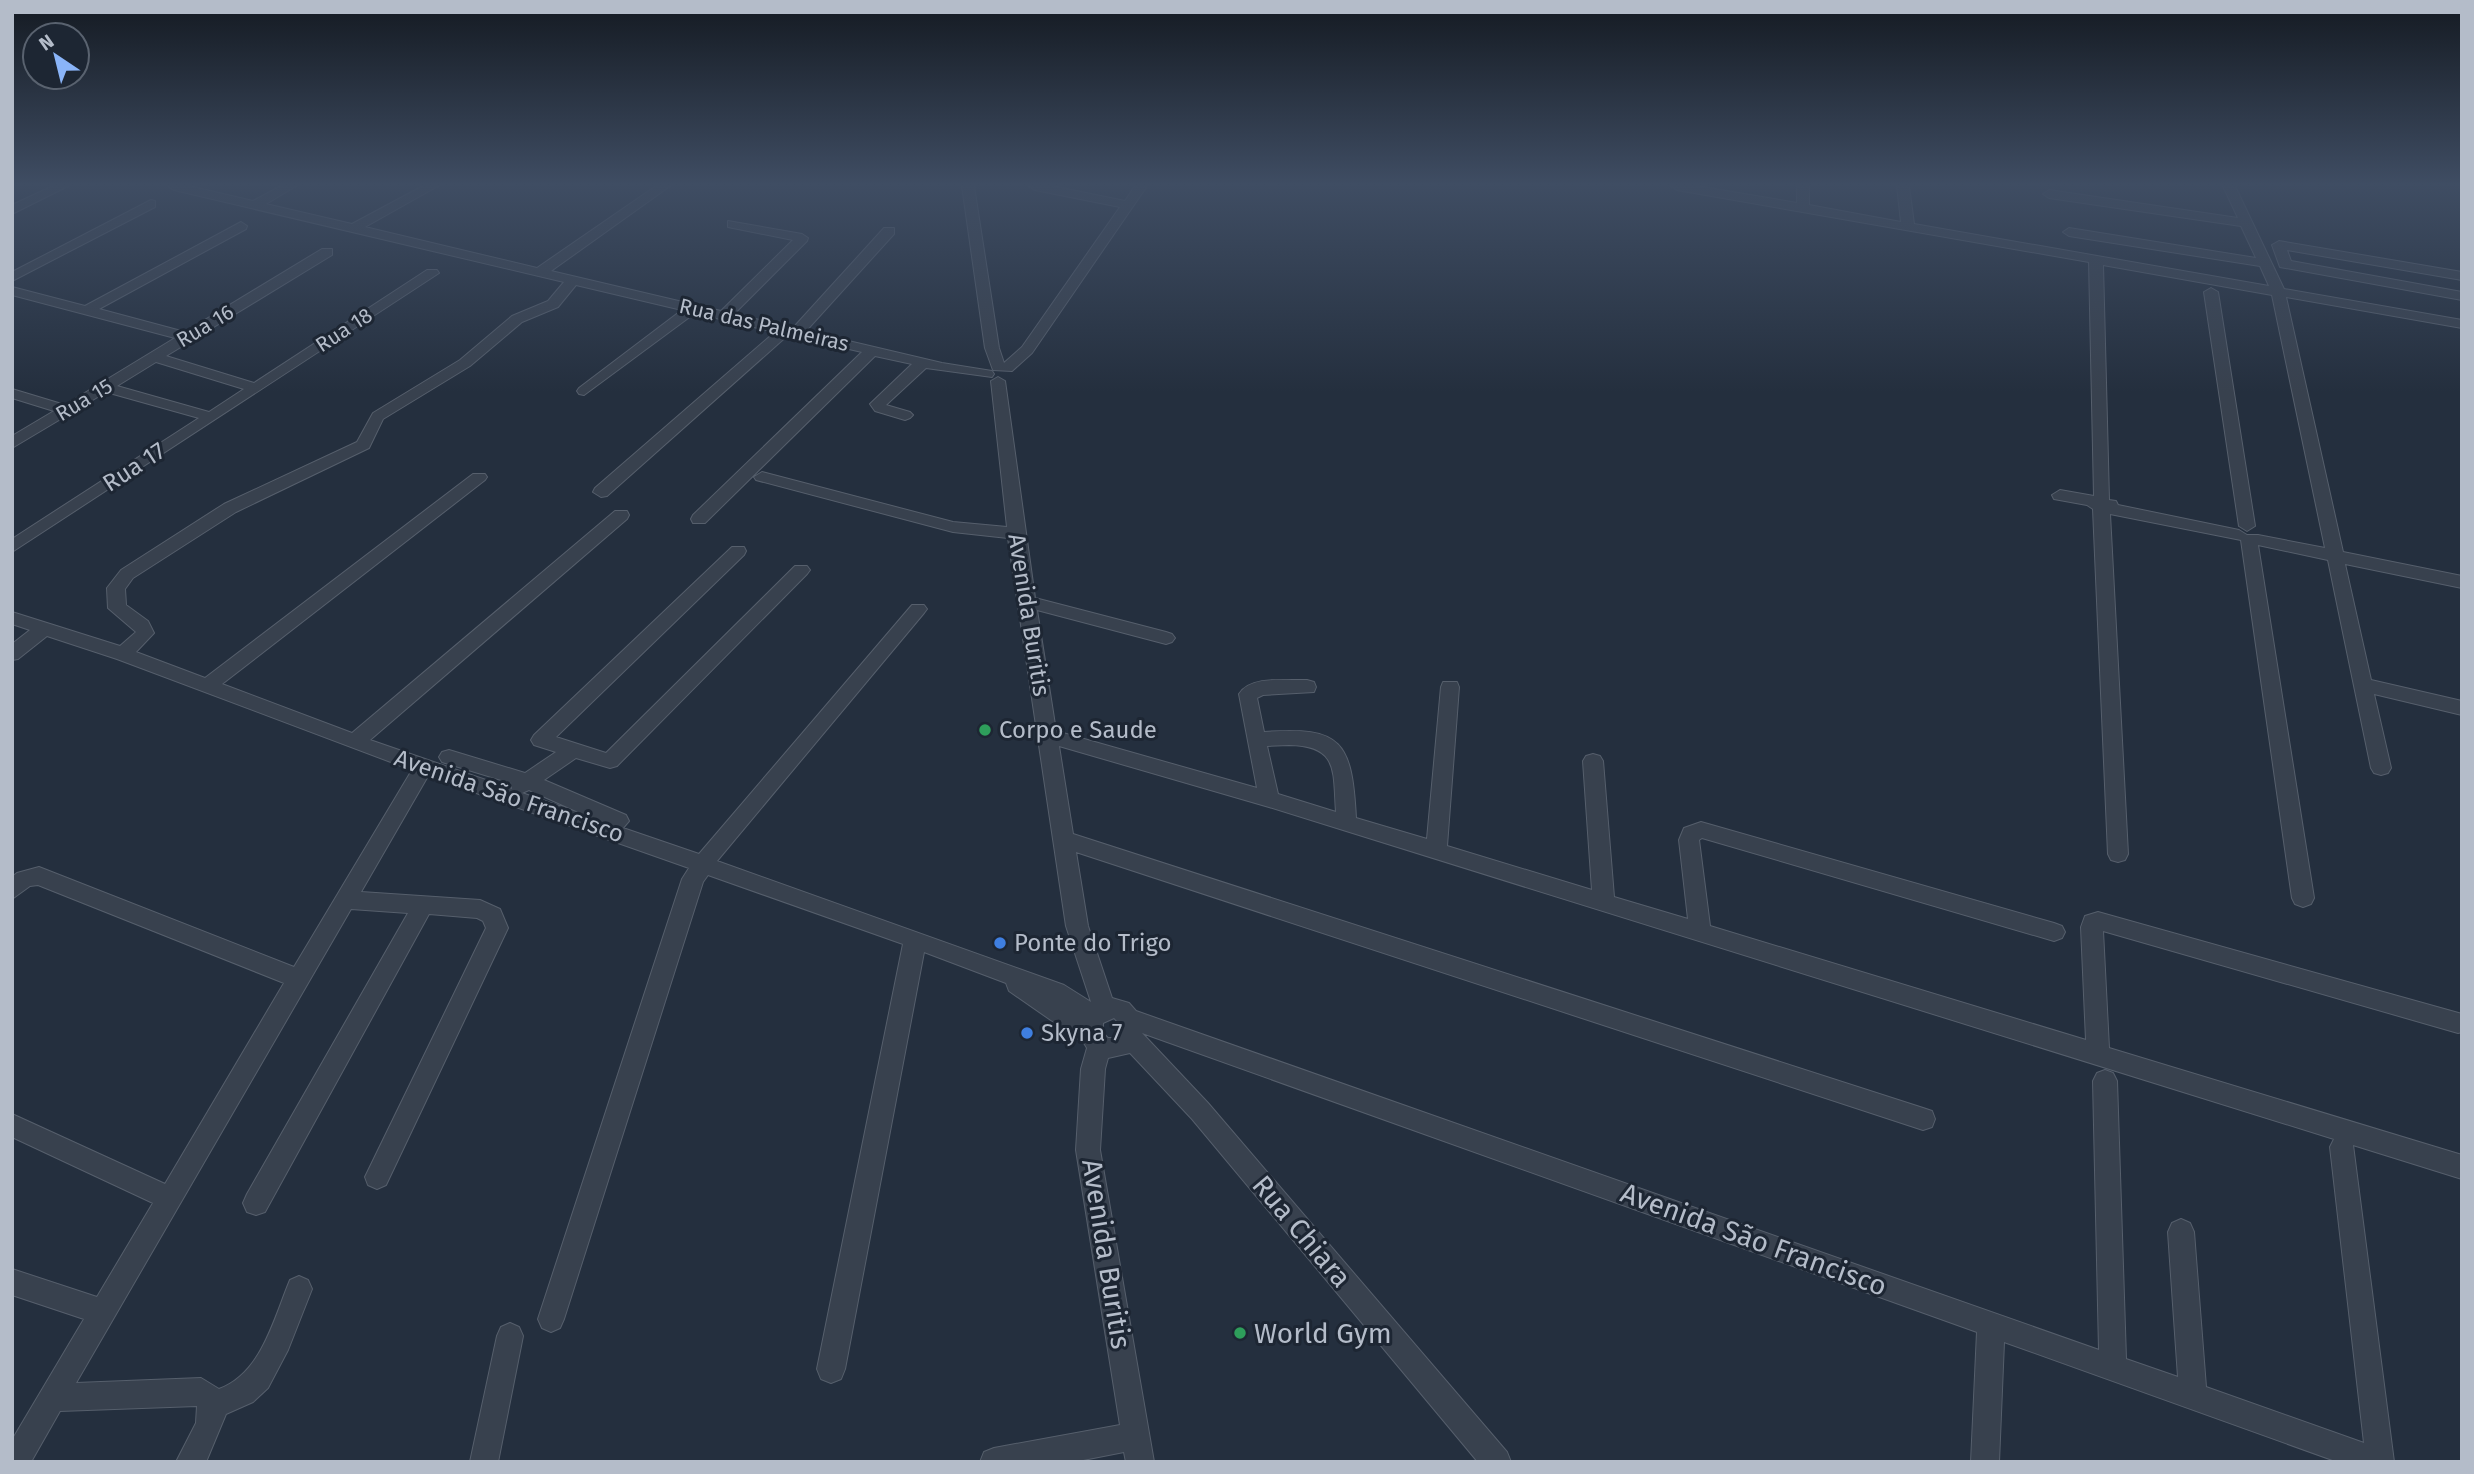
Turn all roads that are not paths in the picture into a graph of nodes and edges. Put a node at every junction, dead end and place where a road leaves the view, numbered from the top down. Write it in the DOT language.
graph roads {
  1 [pos="54,255"];
  2 [pos="189,255"];
  3 [pos="324,255"];
  4 [pos="466,255"];
  5 [pos="565,255"];
  6 [pos="785,255"];
  7 [pos="865,255"];
  8 [pos="978,255"];
  9 [pos="1093,255"];
  10 [pos="2066,255"];
  11 [pos="2245,255"];
  12 [pos="2281,255"];
  13 [pos="2337,255"];
  14 [pos="2262,257"];
  15 [pos="2096,260"];
  16 [pos="540,272"];
  17 [pos="432,273"];
  18 [pos="2462,276"];
  19 [pos="12,277"];
  20 [pos="573,280"];
  21 [pos="12,291"];
  22 [pos="2278,291"];
  23 [pos="2211,292"];
  24 [pos="2462,296"];
  25 [pos="692,308"];
  26 [pos="86,312"];
  27 [pos="724,316"];
  28 [pos="2462,324"];
  29 [pos="790,331"];
  30 [pos="188,337"];
  31 [pos="872,351"];
  32 [pos="156,357"];
  33 [pos="922,363"];
  34 [pos="997,373"];
  35 [pos="105,387"];
  36 [pos="256,388"];
  37 [pos="584,391"];
  38 [pos="12,393"];
  39 [pos="66,410"];
  40 [pos="905,415"];
  41 [pos="211,417"];
  42 [pos="12,443"];
  43 [pos="478,477"];
  44 [pos="762,477"];
  45 [pos="601,492"];
  46 [pos="2060,495"];
  47 [pos="2102,503"];
  48 [pos="621,515"];
  49 [pos="699,519"];
  50 [pos="1016,533"];
  51 [pos="2248,533"];
  52 [pos="12,547"];
  53 [pos="738,551"];
  54 [pos="2334,551"];
  55 [pos="801,570"];
  56 [pos="2462,582"];
  57 [pos="1028,601"];
  58 [pos="918,609"];
  59 [pos="12,618"];
  60 [pos="43,629"];
  61 [pos="1166,638"];
  62 [pos="12,654"];
  63 [pos="123,654"];
  64 [pos="2362,684"];
  65 [pos="209,685"];
  66 [pos="1307,687"];
  67 [pos="1450,687"];
  68 [pos="2462,708"];
  69 [pos="371,727"];
  70 [pos="1049,736"];
  71 [pos="1256,740"];
  72 [pos="355,742"];
  73 [pos="574,750"];
  74 [pos="449,757"];
  75 [pos="1593,761"];
  76 [pos="424,765"];
  77 [pos="2381,768"];
  78 [pos="528,781"];
  79 [pos="508,795"];
  80 [pos="1269,799"];
  81 [pos="619,821"];
  82 [pos="1346,823"];
  83 [pos="1062,839"];
  84 [pos="1436,852"];
  85 [pos="2118,854"];
  86 [pos="702,864"];
  87 [pos="12,890"];
  88 [pos="2303,898"];
  89 [pos="346,900"];
  90 [pos="1604,903"];
  91 [pos="422,907"];
  92 [pos="1700,932"];
  93 [pos="2054,932"];
  94 [pos="915,939"];
  95 [pos="298,979"];
  96 [pos="2458,1023"];
  97 [pos="1097,1026"];
  98 [pos="1129,1027"];
  99 [pos="2098,1053"];
  100 [pos="2105,1081"];
  101 [pos="1923,1119"];
  102 [pos="12,1125"];
  103 [pos="2342,1147"];
  104 [pos="2462,1167"];
  105 [pos="377,1177"];
  106 [pos="169,1198"];
  107 [pos="256,1203"];
  108 [pos="2181,1232"];
  109 [pos="12,1282"];
  110 [pos="299,1289"];
  111 [pos="103,1312"];
  112 [pos="551,1319"];
  113 [pos="1990,1324"];
  114 [pos="510,1336"];
  115 [pos="2113,1368"];
  116 [pos="831,1369"];
  117 [pos="2193,1397"];
  118 [pos="52,1398"];
  119 [pos="213,1405"];
  120 [pos="1139,1449"];
  121 [pos="2337,1455"];
  122 [pos="15,1462"];
  123 [pos="190,1462"];
  124 [pos="484,1462"];
  125 [pos="994,1462"];
  126 [pos="1497,1462"];
  127 [pos="1985,1462"];
  128 [pos="2379,1462"];
  1 -- 19 [label="street"];
  2 -- 26 [label="street"];
  3 -- 30 [label="street, Rua 16"];
  4 -- 16 [label="street, Rua das Palmeiras"];
  5 -- 16 [label="street"];
  6 -- 27 [label="street"];
  7 -- 29 [label="street"];
  8 -- 34 [label="street, Avenida Buritis"];
  9 -- 34 [label="street"];
  10 -- 15 [label="street"];
  11 -- 14 [label="street"];
  12 -- 14 [label="street"];
  12 -- 24 [label="street"];
  13 -- 18 [label="street"];
  14 -- 22 [label="street"];
  15 -- 22 [label="street"];
  15 -- 47 [label="street"];
  16 -- 20 [label="street, Rua das Palmeiras"];
  17 -- 36 [label="street, Rua 18"];
  20 -- 25 [label="street, Rua das Palmeiras"];
  20 -- 63 [label="street"];
  21 -- 26 [label="street"];
  22 -- 28 [label="street"];
  22 -- 54 [label="street"];
  23 -- 51 [label="street"];
  25 -- 27 [label="street, Rua das Palmeiras"];
  25 -- 37 [label="street"];
  26 -- 30 [label="street"];
  27 -- 29 [label="street, Rua das Palmeiras"];
  29 -- 31 [label="street, Rua das Palmeiras"];
  29 -- 45 [label="street"];
  30 -- 32 [label="street, Rua 16"];
  31 -- 33 [label="street, Rua das Palmeiras"];
  31 -- 49 [label="street"];
  32 -- 35 [label="street, Rua 15"];
  32 -- 36 [label="street"];
  33 -- 34 [label="street, Rua das Palmeiras"];
  33 -- 40 [label="street"];
  34 -- 50 [label="street, Avenida Buritis"];
  35 -- 39 [label="street, Rua 15"];
  35 -- 41 [label="street"];
  36 -- 41 [label="street, Rua 17"];
  38 -- 39 [label="street"];
  39 -- 42 [label="street, Rua 15"];
  41 -- 52 [label="street, Rua 17"];
  43 -- 65 [label="street"];
  44 -- 50 [label="street"];
  46 -- 47 [label="street"];
  47 -- 51 [label="street"];
  47 -- 85 [label="street"];
  48 -- 69 [label="street"];
  50 -- 57 [label="street, Avenida Buritis"];
  51 -- 54 [label="street"];
  51 -- 88 [label="street"];
  53 -- 73 [label="street"];
  54 -- 56 [label="street"];
  54 -- 64 [label="street"];
  55 -- 73 [label="street"];
  57 -- 61 [label="street"];
  57 -- 70 [label="street, Avenida Buritis"];
  58 -- 86 [label="street"];
  59 -- 60 [label="street, Avenida São Francisco"];
  60 -- 62 [label="street"];
  60 -- 63 [label="street, Avenida São Francisco"];
  63 -- 65 [label="street, Avenida São Francisco"];
  64 -- 68 [label="street"];
  64 -- 77 [label="street"];
  65 -- 72 [label="street, Avenida São Francisco"];
  66 -- 71 [label="street"];
  67 -- 84 [label="street"];
  69 -- 72 [label="street"];
  70 -- 80 [label="street"];
  70 -- 83 [label="street, Avenida Buritis"];
  71 -- 80 [label="street"];
  71 -- 82 [label="street"];
  72 -- 76 [label="street, Avenida São Francisco"];
  73 -- 78 [label="street"];
  74 -- 78 [label="street"];
  75 -- 90 [label="street"];
  76 -- 79 [label="street, Avenida São Francisco"];
  76 -- 89 [label="street"];
  78 -- 79 [label="street"];
  78 -- 81 [label="street"];
  79 -- 86 [label="street, Avenida São Francisco"];
  80 -- 82 [label="street"];
  82 -- 84 [label="street"];
  83 -- 97 [label="street, Avenida Buritis"];
  83 -- 101 [label="street"];
  84 -- 90 [label="street"];
  86 -- 94 [label="street, Avenida São Francisco"];
  86 -- 112 [label="street"];
  87 -- 95 [label="street"];
  89 -- 91 [label="street"];
  89 -- 95 [label="street"];
  90 -- 92 [label="street"];
  91 -- 105 [label="street"];
  91 -- 107 [label="street"];
  92 -- 93 [label="street"];
  92 -- 99 [label="street"];
  94 -- 97 [label="street, Avenida São Francisco"];
  94 -- 116 [label="street"];
  95 -- 106 [label="street"];
  96 -- 99 [label="street"];
  97 -- 98 [label="street, Avenida São Francisco"];
  97 -- 98 [label="street"];
  97 -- 120 [label="street, Avenida Buritis"];
  98 -- 113 [label="street, Avenida São Francisco"];
  98 -- 126 [label="street, Rua Chiara"];
  99 -- 104 [label="street"];
  100 -- 115 [label="street"];
  102 -- 106 [label="street"];
  103 -- 128 [label="street"];
  106 -- 111 [label="street"];
  108 -- 117 [label="street"];
  109 -- 111 [label="street"];
  110 -- 119 [label="street"];
  111 -- 118 [label="street"];
  113 -- 115 [label="street, Avenida São Francisco"];
  113 -- 127 [label="street"];
  114 -- 124 [label="street"];
  115 -- 117 [label="street, Avenida São Francisco"];
  117 -- 121 [label="street, Avenida São Francisco"];
  118 -- 119 [label="street"];
  118 -- 122 [label="street"];
  119 -- 123 [label="street"];
  120 -- 125 [label="street"];
  121 -- 128 [label="street, Avenida São Francisco"];
}
